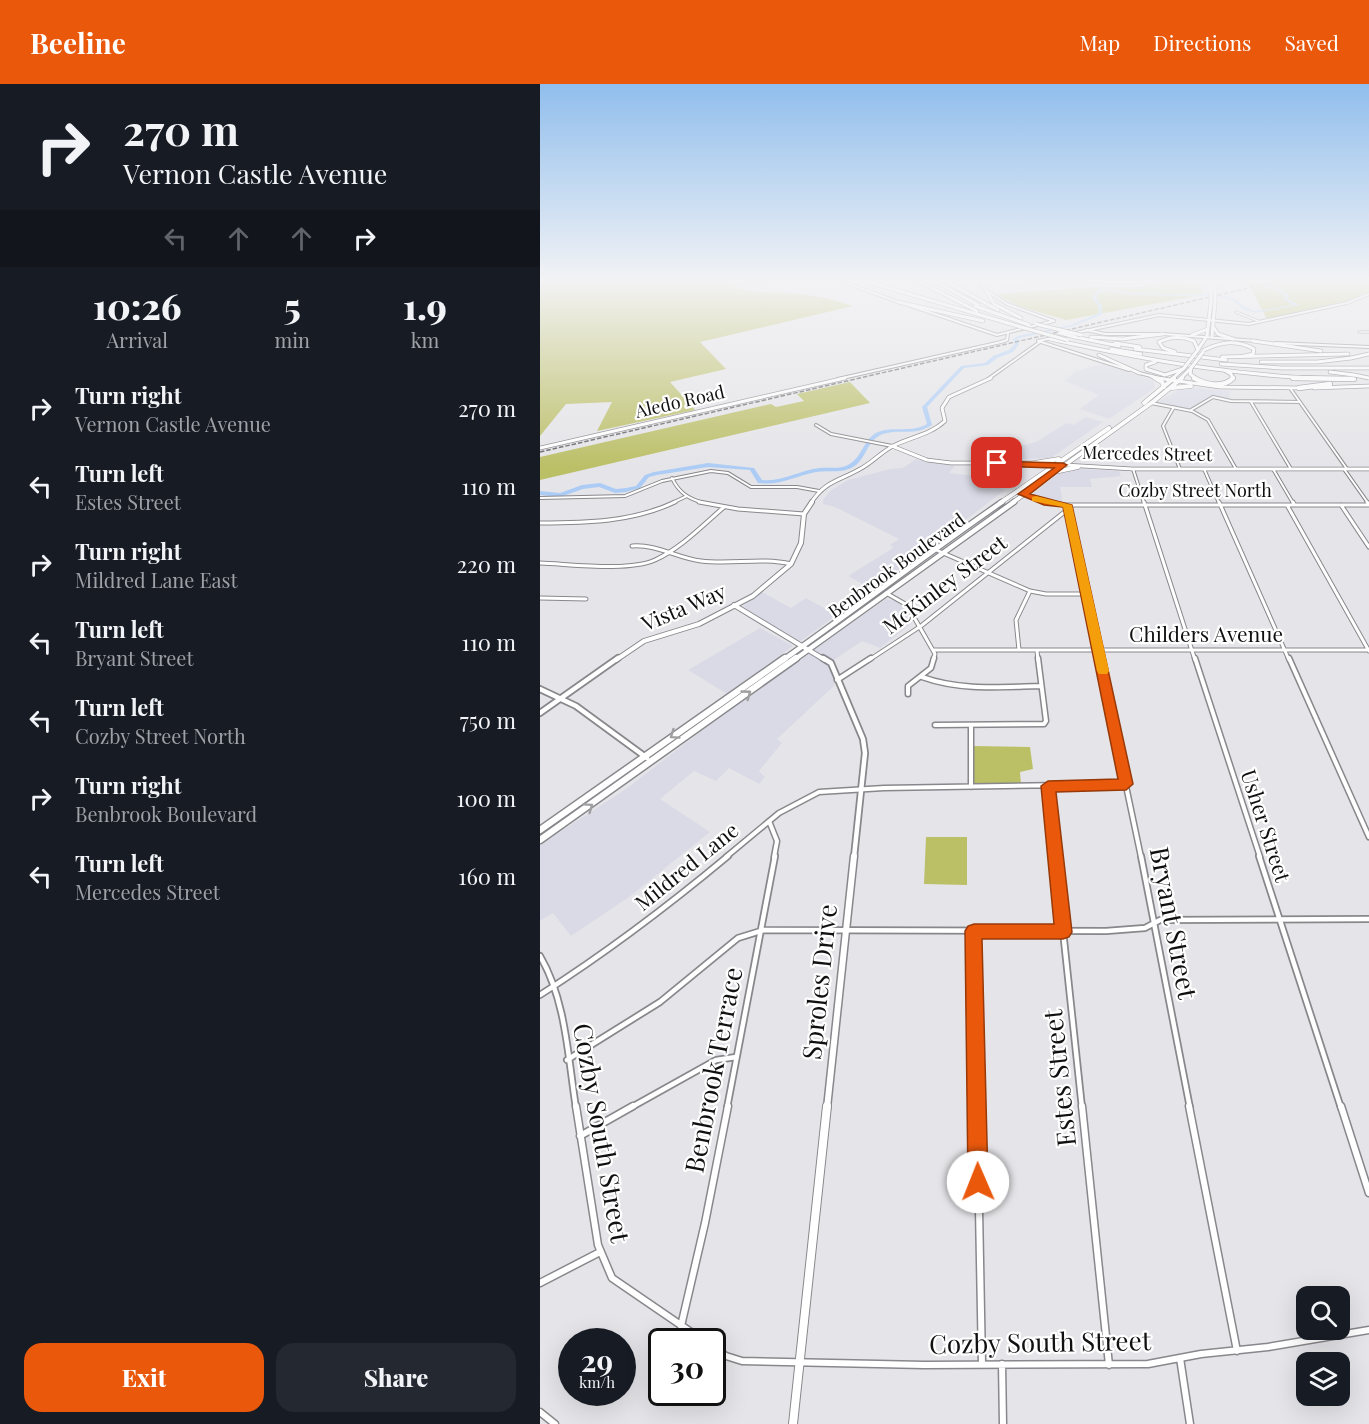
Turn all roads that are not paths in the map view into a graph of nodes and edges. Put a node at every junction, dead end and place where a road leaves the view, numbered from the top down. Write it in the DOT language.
graph roads {
  1 [pos="994,344"];
  2 [pos="1036,344"];
  3 [pos="1047,344"];
  4 [pos="1072,344"];
  5 [pos="1074,344"];
  6 [pos="1077,344"];
  7 [pos="1109,344"];
  8 [pos="1129,344"];
  9 [pos="1160,344"];
  10 [pos="1195,344"];
  11 [pos="1204,344"];
  12 [pos="1207,344"];
  13 [pos="1219,344"];
  14 [pos="1242,344"];
  15 [pos="1269,344"];
  16 [pos="1301,344"];
  17 [pos="1369,347"];
  18 [pos="1198,350"];
  19 [pos="1204,351"];
  20 [pos="1177,352"];
  21 [pos="1369,355"];
  22 [pos="1350,356"];
  23 [pos="1218,357"];
  24 [pos="1230,361"];
  25 [pos="1169,362"];
  26 [pos="1213,365"];
  27 [pos="1369,367"];
  28 [pos="1184,368"];
  29 [pos="1191,369"];
  30 [pos="1140,373"];
  31 [pos="1151,376"];
  32 [pos="1354,377"];
  33 [pos="1369,377"];
  34 [pos="1171,382"];
  35 [pos="1177,383"];
  36 [pos="1191,386"];
  37 [pos="1369,386"];
  38 [pos="1290,388"];
  39 [pos="1299,388"];
  40 [pos="1165,389"];
  41 [pos="1251,402"];
  42 [pos="1300,402"];
  43 [pos="1151,403"];
  44 [pos="1174,407"];
  45 [pos="1190,411"];
  46 [pos="1121,421"];
  47 [pos="816,424"];
  48 [pos="892,446"];
  49 [pos="540,448"];
  50 [pos="1065,457"];
  51 [pos="1072,459"];
  52 [pos="1035,463"];
  53 [pos="1054,464"];
  54 [pos="1063,465"];
  55 [pos="1079,467"];
  56 [pos="1133,469"];
  57 [pos="1180,469"];
  58 [pos="1204,469"];
  59 [pos="1236,469"];
  60 [pos="1273,469"];
  61 [pos="1291,469"];
  62 [pos="1346,469"];
  63 [pos="1369,469"];
  64 [pos="1043,472"];
  65 [pos="1050,474"];
  66 [pos="672,478"];
  67 [pos="819,491"];
  68 [pos="1023,494"];
  69 [pos="687,496"];
  70 [pos="540,498"];
  71 [pos="1369,504"];
  72 [pos="1145,505"];
  73 [pos="1219,505"];
  74 [pos="1287,505"];
  75 [pos="1294,505"];
  76 [pos="1341,505"];
  77 [pos="724,507"];
  78 [pos="1067,507"];
  79 [pos="804,514"];
  80 [pos="540,523"];
  81 [pos="632,546"];
  82 [pos="1369,547"];
  83 [pos="933,549"];
  84 [pos="943,552"];
  85 [pos="670,553"];
  86 [pos="540,563"];
  87 [pos="791,564"];
  88 [pos="988,573"];
  89 [pos="1030,591"];
  90 [pos="886,593"];
  91 [pos="1087,594"];
  92 [pos="540,598"];
  93 [pos="586,599"];
  94 [pos="734,605"];
  95 [pos="921,626"];
  96 [pos="799,646"];
  97 [pos="807,649"];
  98 [pos="934,650"];
  99 [pos="1099,650"];
  100 [pos="1193,650"];
  101 [pos="1285,650"];
  102 [pos="1369,650"];
  103 [pos="1019,651"];
  104 [pos="1037,651"];
  105 [pos="922,677"];
  106 [pos="837,680"];
  107 [pos="1041,686"];
  108 [pos="540,689"];
  109 [pos="908,693"];
  110 [pos="560,697"];
  111 [pos="540,713"];
  112 [pos="935,725"];
  113 [pos="970,725"];
  114 [pos="644,756"];
  115 [pos="651,762"];
  116 [pos="1126,784"];
  117 [pos="1048,786"];
  118 [pos="971,787"];
  119 [pos="862,789"];
  120 [pos="770,821"];
  121 [pos="540,830"];
  122 [pos="1369,837"];
  123 [pos="540,840"];
  124 [pos="1280,919"];
  125 [pos="1369,919"];
  126 [pos="1153,922"];
  127 [pos="761,930"];
  128 [pos="846,930"];
  129 [pos="974,931"];
  130 [pos="1063,932"];
  131 [pos="540,957"];
  132 [pos="554,987"];
  133 [pos="540,995"];
  134 [pos="736,1057"];
  135 [pos="567,1060"];
  136 [pos="580,1136"];
  137 [pos="1369,1193"];
  138 [pos="600,1251"];
  139 [pos="540,1283"];
  140 [pos="681,1326"];
  141 [pos="684,1328"];
  142 [pos="1369,1330"];
  143 [pos="1237,1351"];
  144 [pos="726,1356"];
  145 [pos="1180,1358"];
  146 [pos="800,1362"];
  147 [pos="981,1364"];
  148 [pos="1002,1364"];
  149 [pos="1109,1365"];
  150 [pos="540,1412"];
  151 [pos="555,1424"];
  152 [pos="793,1424"];
  153 [pos="1003,1424"];
  154 [pos="1190,1424"];
  1 -- 49 [label="street, Aledo Road"];
  2 -- 48 [label="street, Vista Way"];
  3 -- 30 [label="street"];
  4 -- 30 [label="highway"];
  5 -- 25 [label="highway"];
  6 -- 26 [label="highway"];
  7 -- 24 [label="highway, bridge"];
  8 -- 20 [label="highway"];
  9 -- 20 [label="highway"];
  10 -- 18 [label="highway"];
  11 -- 18 [label="main road, Benbrook Boulevard"];
  12 -- 19 [label="main road, Benbrook Boulevard"];
  13 -- 19 [label="highway"];
  14 -- 23 [label="highway"];
  15 -- 22 [label="highway"];
  16 -- 17 [label="main road"];
  18 -- 28 [label="main road, Benbrook Boulevard, bridge"];
  19 -- 29 [label="main road, Benbrook Boulevard, bridge"];
  20 -- 23 [label="highway"];
  21 -- 22 [label="highway, bridge"];
  22 -- 23 [label="highway"];
  22 -- 24 [label="highway"];
  24 -- 27 [label="highway"];
  25 -- 26 [label="highway"];
  25 -- 28 [label="highway"];
  26 -- 27 [label="highway"];
  26 -- 29 [label="highway"];
  26 -- 32 [label="highway"];
  26 -- 32 [label="highway"];
  28 -- 34 [label="main road, Benbrook Boulevard"];
  29 -- 35 [label="main road, Benbrook Boulevard"];
  30 -- 31 [label="main road"];
  31 -- 34 [label="main road"];
  31 -- 40 [label="main road"];
  32 -- 33 [label="highway"];
  32 -- 39 [label="highway"];
  34 -- 35 [label="main road"];
  34 -- 40 [label="main road, Benbrook Boulevard"];
  35 -- 36 [label="main road"];
  35 -- 40 [label="main road, Benbrook Boulevard"];
  36 -- 38 [label="main road"];
  36 -- 40 [label="main road"];
  37 -- 39 [label="main road"];
  38 -- 39 [label="main road"];
  38 -- 42 [label="street"];
  40 -- 43 [label="main road, Benbrook Boulevard"];
  40 -- 46 [label="main road, Benbrook Boulevard"];
  41 -- 42 [label="street"];
  41 -- 45 [label="street"];
  41 -- 61 [label="street"];
  42 -- 62 [label="street"];
  43 -- 44 [label="street"];
  43 -- 46 [label="main road, Benbrook Boulevard"];
  44 -- 45 [label="street"];
  44 -- 57 [label="street"];
  45 -- 59 [label="street"];
  46 -- 50 [label="main road, Benbrook Boulevard"];
  46 -- 51 [label="main road, Benbrook Boulevard"];
  47 -- 48 [label="street"];
  48 -- 52 [label="street, Mercedes Street"];
  48 -- 67 [label="street, Vista Way"];
  50 -- 52 [label="main road"];
  50 -- 53 [label="main road, Benbrook Boulevard"];
  51 -- 54 [label="main road, Benbrook Boulevard"];
  51 -- 55 [label="main road"];
  52 -- 53 [label="street, Mercedes Street"];
  52 -- 64 [label="main road"];
  53 -- 54 [label="street, Mercedes Street"];
  53 -- 64 [label="main road, Benbrook Boulevard"];
  54 -- 55 [label="street, Mercedes Street"];
  54 -- 65 [label="main road, Benbrook Boulevard"];
  55 -- 56 [label="street, Mercedes Street"];
  55 -- 65 [label="main road"];
  56 -- 57 [label="street, Mercedes Street"];
  56 -- 72 [label="street, Usher Street"];
  57 -- 58 [label="street, Mercedes Street"];
  58 -- 59 [label="street, Mercedes Street"];
  58 -- 73 [label="street"];
  59 -- 60 [label="street, Mercedes Street"];
  60 -- 61 [label="street, Mercedes Street"];
  60 -- 75 [label="street"];
  61 -- 62 [label="street, Mercedes Street"];
  62 -- 63 [label="street, Mercedes Street"];
  62 -- 71 [label="street"];
  64 -- 83 [label="main road, Benbrook Boulevard"];
  65 -- 68 [label="main road, Benbrook Boulevard"];
  66 -- 67 [label="street"];
  66 -- 69 [label="street"];
  66 -- 70 [label="street"];
  67 -- 79 [label="street, Vista Way"];
  68 -- 78 [label="street, Cozby Street North"];
  68 -- 84 [label="main road, Benbrook Boulevard"];
  69 -- 77 [label="street"];
  69 -- 80 [label="street"];
  71 -- 76 [label="street, Cozby Street North"];
  72 -- 73 [label="street, Cozby Street North"];
  72 -- 78 [label="street, Cozby Street North"];
  72 -- 100 [label="street, Usher Street"];
  73 -- 74 [label="street, Cozby Street North"];
  73 -- 101 [label="street"];
  74 -- 75 [label="street, Cozby Street North"];
  74 -- 102 [label="street"];
  75 -- 76 [label="street, Cozby Street North"];
  76 -- 82 [label="street"];
  77 -- 79 [label="street"];
  77 -- 85 [label="street"];
  78 -- 88 [label="street, McKinley Street"];
  78 -- 91 [label="street, Bryant Street"];
  79 -- 87 [label="street, Vista Way"];
  81 -- 85 [label="street"];
  83 -- 84 [label="street"];
  83 -- 96 [label="main road, Benbrook Boulevard"];
  84 -- 88 [label="street"];
  84 -- 90 [label="main road, Benbrook Boulevard"];
  85 -- 86 [label="street"];
  85 -- 87 [label="street"];
  87 -- 94 [label="street, Vista Way"];
  88 -- 89 [label="street"];
  88 -- 95 [label="street, McKinley Street"];
  89 -- 91 [label="street"];
  89 -- 103 [label="street"];
  90 -- 95 [label="street"];
  90 -- 97 [label="main road, Benbrook Boulevard"];
  91 -- 99 [label="street, Bryant Street"];
  92 -- 93 [label="street"];
  94 -- 96 [label="street, Sproles Drive"];
  94 -- 110 [label="street, Vista Way"];
  95 -- 98 [label="street"];
  95 -- 106 [label="street, McKinley Street"];
  96 -- 97 [label="street, Sproles Drive"];
  96 -- 114 [label="main road, Benbrook Boulevard, one-way"];
  97 -- 106 [label="street, Sproles Drive"];
  115 -- 97 [label="main road, Benbrook Boulevard, one-way"];
  98 -- 103 [label="street, Childers Avenue"];
  98 -- 105 [label="street"];
  99 -- 100 [label="street, Childers Avenue"];
  99 -- 104 [label="street, Childers Avenue"];
  99 -- 116 [label="street, Bryant Street"];
  100 -- 101 [label="street, Childers Avenue"];
  100 -- 124 [label="street, Usher Street"];
  101 -- 102 [label="street, Childers Avenue"];
  101 -- 122 [label="street"];
  103 -- 104 [label="street, Childers Avenue"];
  104 -- 107 [label="street"];
  105 -- 107 [label="street"];
  105 -- 109 [label="street"];
  106 -- 119 [label="street, Sproles Drive"];
  107 -- 113 [label="street"];
  108 -- 110 [label="street"];
  110 -- 111 [label="street, Vista Way"];
  110 -- 114 [label="street"];
  112 -- 113 [label="street"];
  113 -- 118 [label="street"];
  114 -- 115 [label="street"];
  114 -- 121 [label="main road, Benbrook Boulevard"];
  123 -- 115 [label="main road, Benbrook Boulevard, one-way"];
  116 -- 117 [label="street, Mildred Lane"];
  116 -- 126 [label="street, Bryant Street"];
  117 -- 118 [label="street, Mildred Lane"];
  117 -- 130 [label="street, Estes Street"];
  118 -- 119 [label="street, Mildred Lane"];
  119 -- 120 [label="street, Mildred Lane"];
  119 -- 128 [label="street, Sproles Drive"];
  120 -- 127 [label="street, Benbrook Terrace"];
  120 -- 132 [label="street, Mildred Lane"];
  124 -- 125 [label="street"];
  124 -- 126 [label="street"];
  124 -- 137 [label="street, Usher Street"];
  126 -- 130 [label="street"];
  126 -- 143 [label="street, Bryant Street"];
  127 -- 128 [label="street"];
  127 -- 134 [label="street, Benbrook Terrace"];
  127 -- 135 [label="street"];
  128 -- 129 [label="street"];
  128 -- 146 [label="street, Sproles Drive"];
  129 -- 130 [label="street"];
  129 -- 147 [label="street"];
  130 -- 149 [label="street, Estes Street"];
  131 -- 132 [label="street, Cozby South Street"];
  132 -- 133 [label="street, Mildred Lane"];
  132 -- 135 [label="street, Cozby South Street"];
  134 -- 136 [label="street"];
  134 -- 140 [label="street, Benbrook Terrace"];
  135 -- 136 [label="street, Cozby South Street"];
  136 -- 138 [label="street, Cozby South Street"];
  138 -- 139 [label="street"];
  138 -- 140 [label="street, Cozby South Street"];
  140 -- 141 [label="street, Cozby South Street"];
  142 -- 143 [label="street, Cozby South Street"];
  143 -- 145 [label="street, Cozby South Street"];
  144 -- 146 [label="street, Cozby South Street"];
  145 -- 149 [label="street, Cozby South Street"];
  145 -- 154 [label="street"];
  146 -- 147 [label="street, Cozby South Street"];
  146 -- 152 [label="street, Sproles Drive"];
  147 -- 148 [label="street, Cozby South Street"];
  148 -- 149 [label="street, Cozby South Street"];
  148 -- 153 [label="street"];
  150 -- 151 [label="street"];
}
